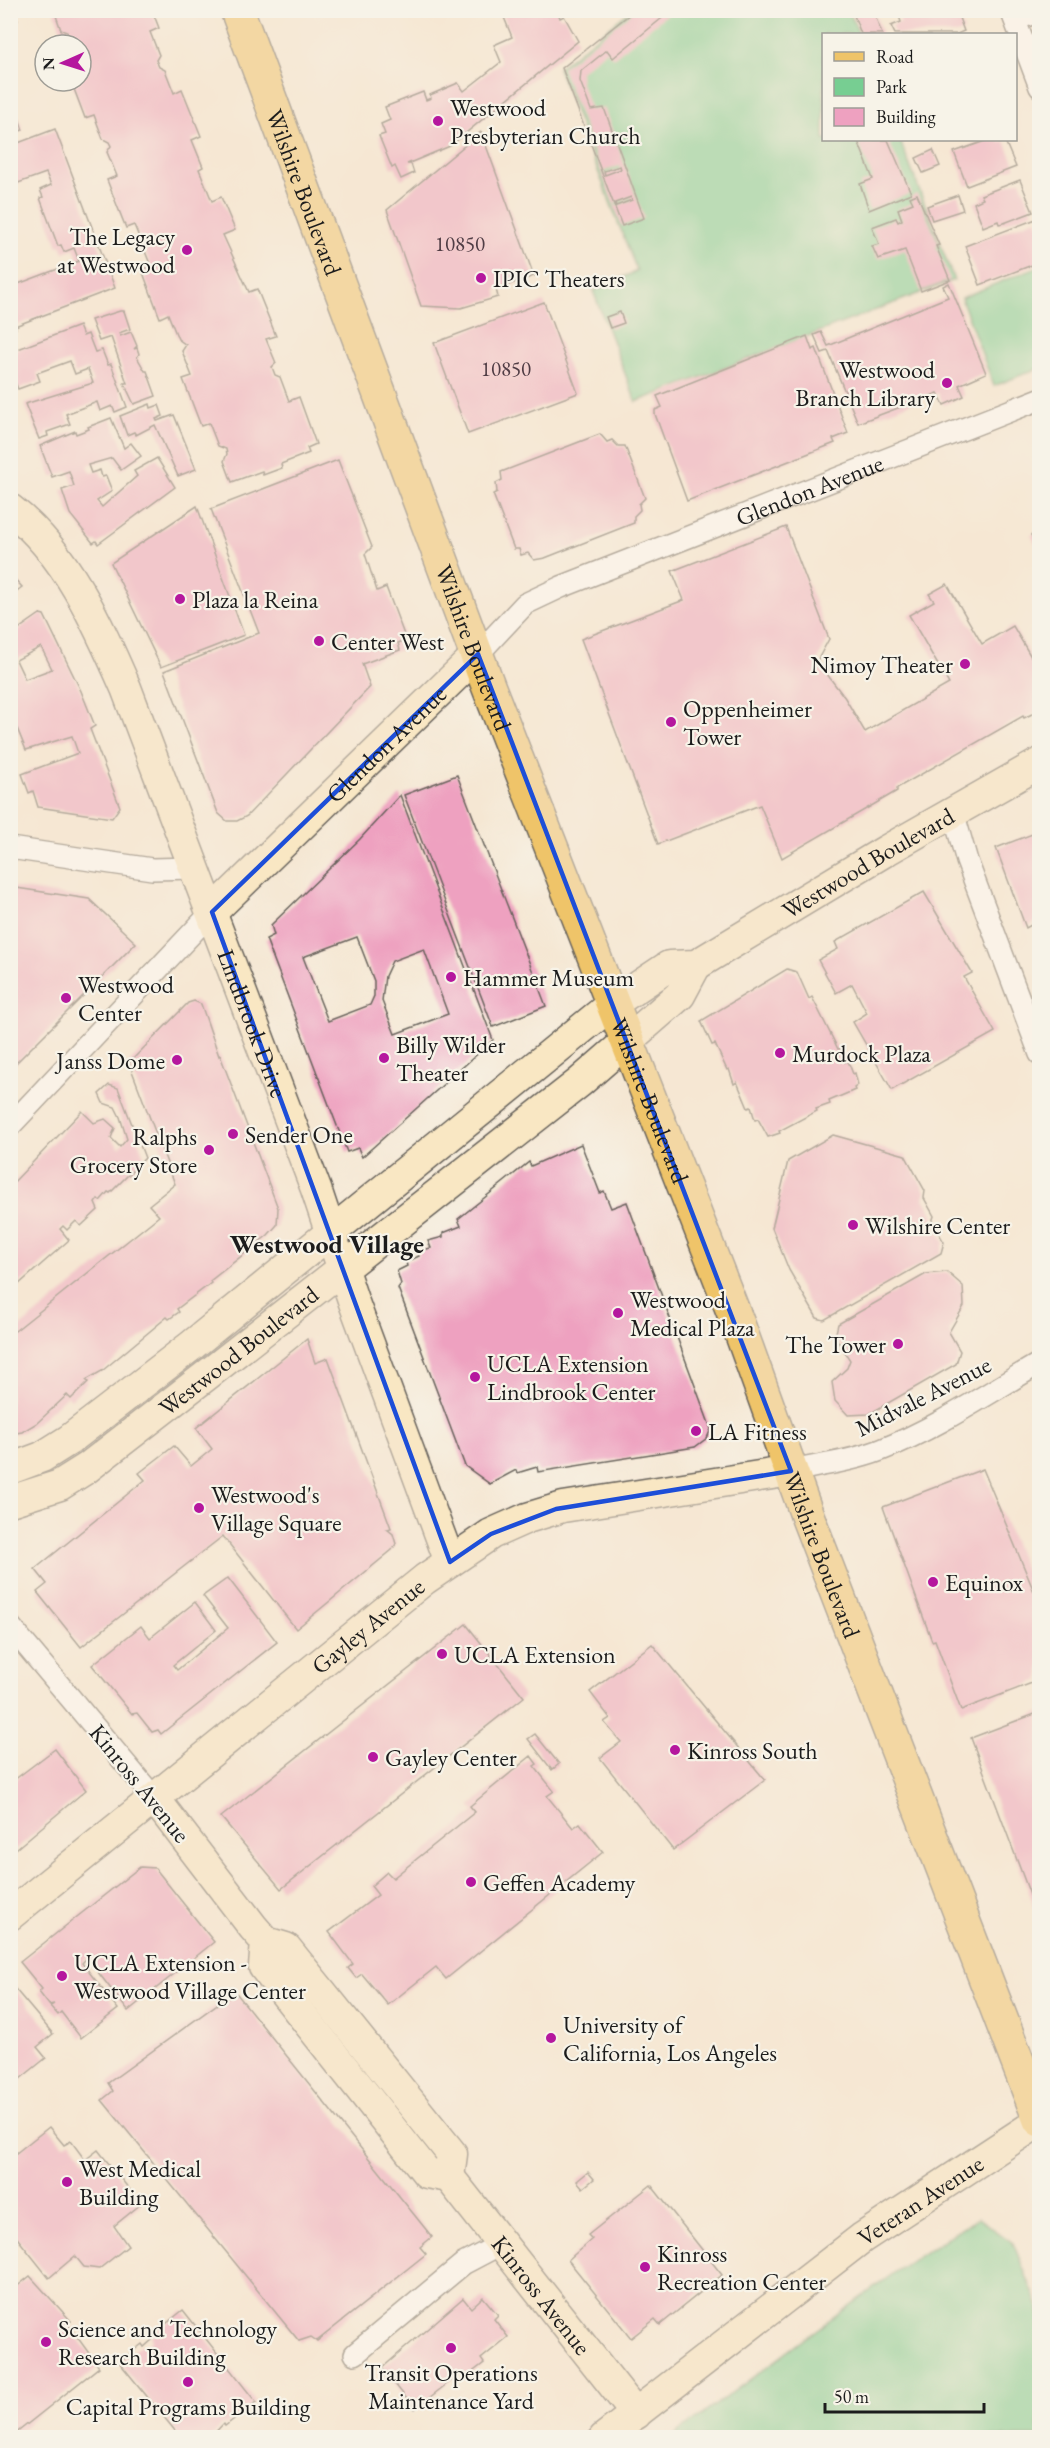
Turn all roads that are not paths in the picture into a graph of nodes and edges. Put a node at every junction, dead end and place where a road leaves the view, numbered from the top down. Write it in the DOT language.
graph roads {
  1 [pos="237,10"];
  2 [pos="1040,12"];
  3 [pos="1013,15"];
  4 [pos="1040,87"];
  5 [pos="1040,399"];
  6 [pos="10,509"];
  7 [pos="478,654"];
  8 [pos="1040,763"];
  9 [pos="952,812"];
  10 [pos="10,848"];
  11 [pos="194,868"];
  12 [pos="212,912"];
  13 [pos="696,965"];
  14 [pos="612,1004"];
  15 [pos="627,1043"];
  16 [pos="1040,1054"];
  17 [pos="10,1126"];
  18 [pos="329,1233"];
  19 [pos="342,1268"];
  20 [pos="1040,1363"];
  21 [pos="10,1468"];
  22 [pos="791,1471"];
  23 [pos="10,1501"];
  24 [pos="450,1562"];
  25 [pos="10,1626"];
  26 [pos="155,1799"];
  27 [pos="10,1915"];
  28 [pos="1040,2120"];
  29 [pos="501,2244"];
  30 [pos="355,2354"];
  31 [pos="636,2414"];
  32 [pos="604,2438"];
  1 -- 7 [label="main road, Wilshire Boulevard"];
  2 -- 3 [label="street"];
  3 -- 4 [label="street"];
  5 -- 7 [label="street, Glendon Avenue"];
  6 -- 11 [label="street, Lindbrook Drive"];
  7 -- 12 [label="street, Glendon Avenue"];
  7 -- 14 [label="main road, Wilshire Boulevard"];
  8 -- 9 [label="street, Westwood Boulevard"];
  9 -- 13 [label="street, Westwood Boulevard"];
  9 -- 16 [label="street"];
  10 -- 11 [label="street"];
  11 -- 12 [label="street, Lindbrook Drive"];
  12 -- 17 [label="street, Glendon Avenue"];
  12 -- 18 [label="street, Lindbrook Drive"];
  13 -- 14 [label="street, Westwood Boulevard"];
  13 -- 15 [label="street, Westwood Boulevard"];
  14 -- 15 [label="main road, Wilshire Boulevard"];
  14 -- 18 [label="street, Westwood Boulevard"];
  15 -- 19 [label="street, Westwood Boulevard"];
  15 -- 22 [label="main road, Wilshire Boulevard"];
  18 -- 19 [label="street, Lindbrook Drive"];
  18 -- 21 [label="street, Westwood Boulevard"];
  19 -- 23 [label="street, Westwood Boulevard"];
  19 -- 24 [label="street, Lindbrook Drive"];
  20 -- 22 [label="street, Midvale Avenue"];
  22 -- 24 [label="street, Gayley Avenue"];
  22 -- 28 [label="main road, Wilshire Boulevard"];
  24 -- 26 [label="street, Gayley Avenue"];
  25 -- 26 [label="street, Kinross Avenue"];
  26 -- 27 [label="street, Gayley Avenue"];
  26 -- 29 [label="street, Kinross Avenue"];
  28 -- 31 [label="street, Veteran Avenue"];
  29 -- 30 [label="street"];
  29 -- 31 [label="street, Kinross Avenue"];
  31 -- 32 [label="street, Veteran Avenue"];
}
